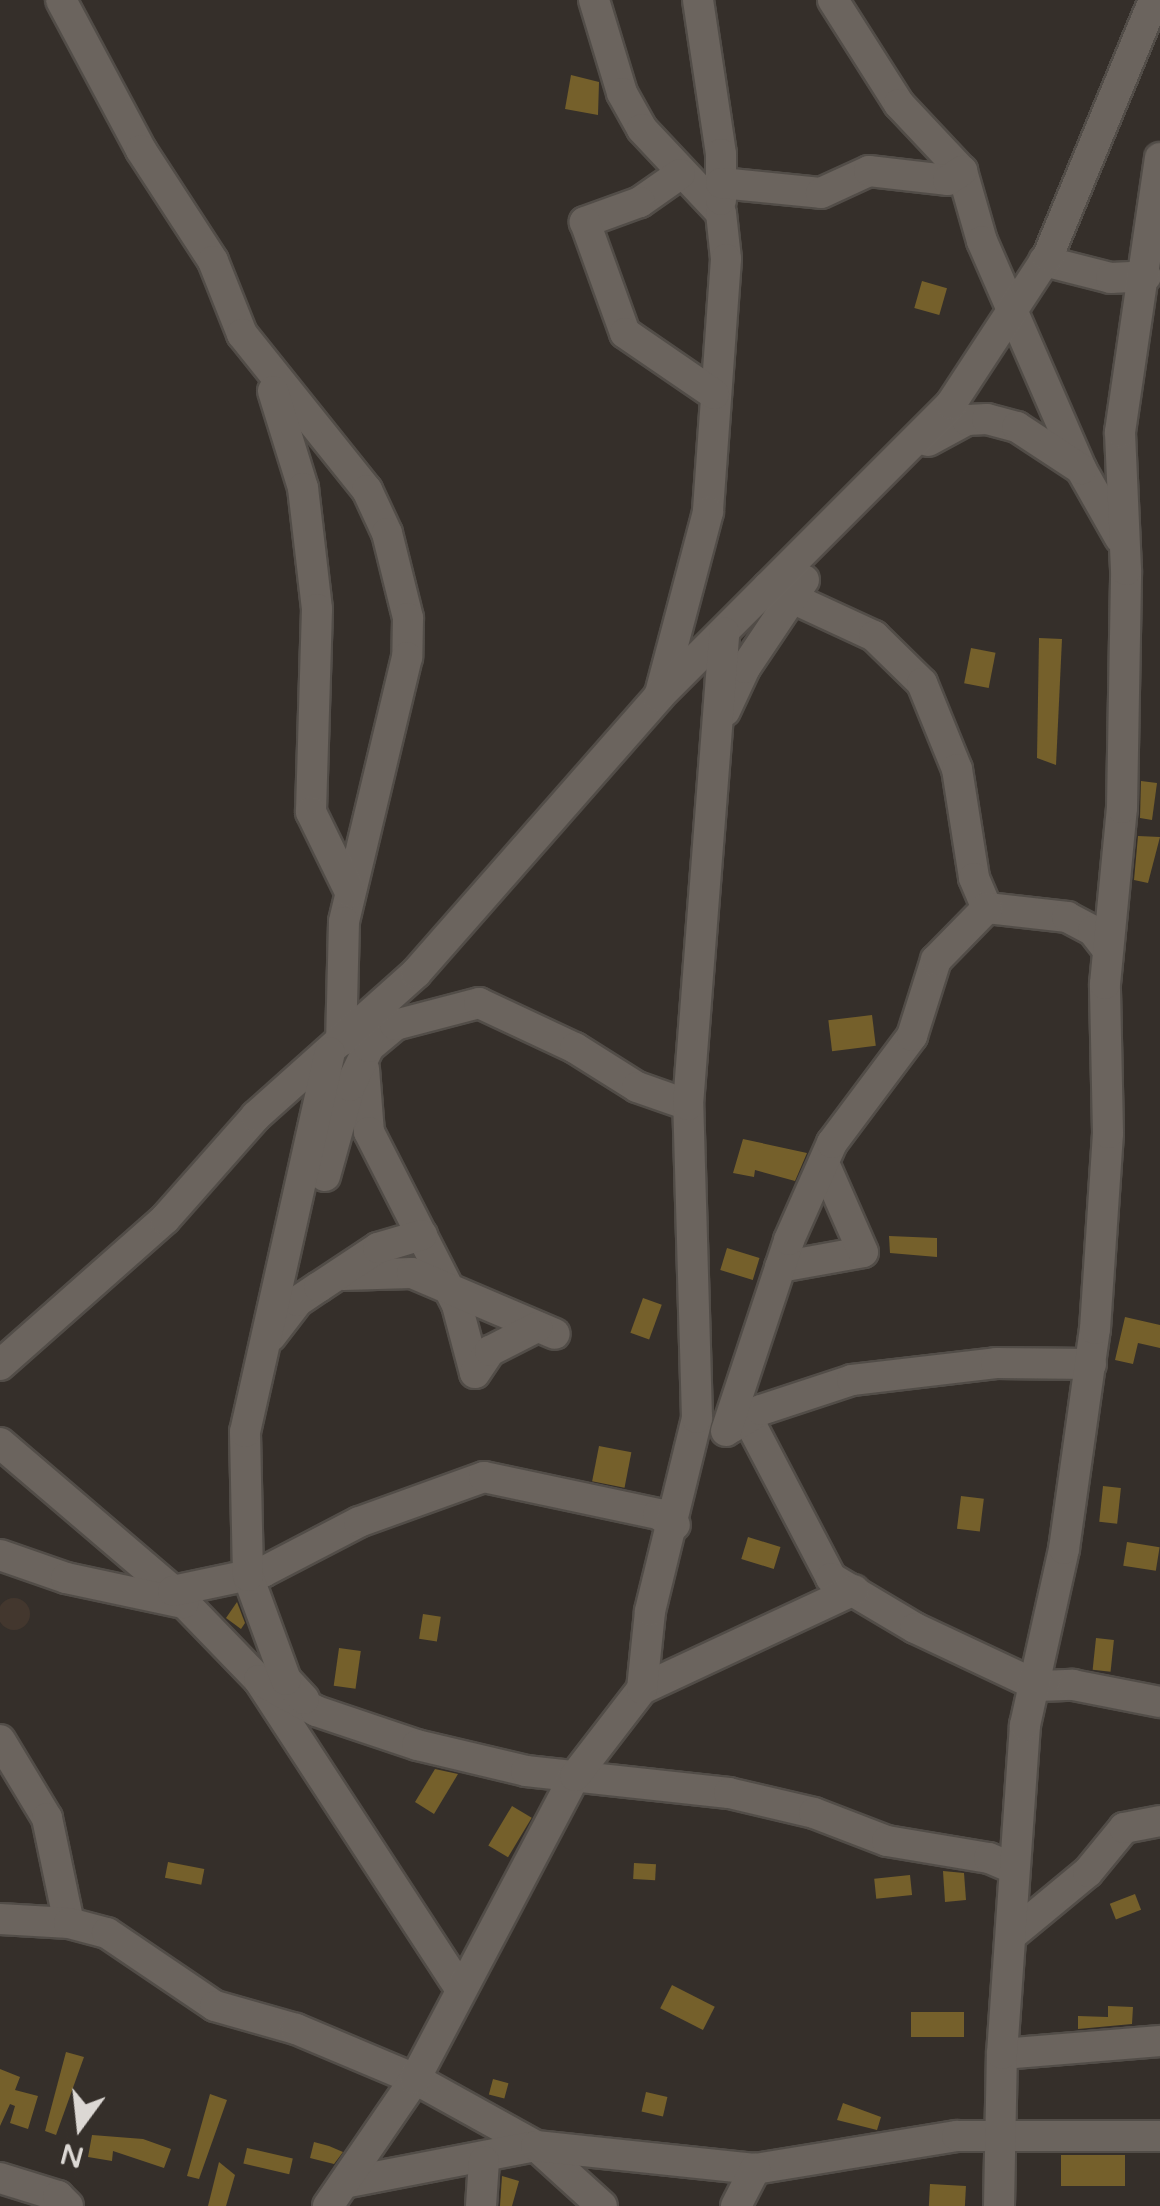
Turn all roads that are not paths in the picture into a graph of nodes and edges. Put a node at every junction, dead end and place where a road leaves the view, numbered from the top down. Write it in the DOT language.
graph roads {
  1 [pos="61,0"];
  2 [pos="594,0"];
  3 [pos="698,0"];
  4 [pos="833,0"];
  5 [pos="1154,0"];
  6 [pos="1160,158"];
  7 [pos="962,171"];
  8 [pos="680,174"];
  9 [pos="721,198"];
  10 [pos="1044,261"];
  11 [pos="1146,276"];
  12 [pos="1014,305"];
  13 [pos="263,365"];
  14 [pos="714,394"];
  15 [pos="904,454"];
  16 [pos="1081,468"];
  17 [pos="1123,542"];
  18 [pos="781,592"];
  19 [pos="724,632"];
  20 [pos="660,696"];
  21 [pos="714,753"];
  22 [pos="350,892"];
  23 [pos="986,908"];
  24 [pos="1108,950"];
  25 [pos="347,1047"];
  26 [pos="688,1105"];
  27 [pos="824,1163"];
  28 [pos="325,1176"];
  29 [pos="422,1235"];
  30 [pos="780,1267"];
  31 [pos="343,1275"];
  32 [pos="448,1288"];
  33 [pos="265,1344"];
  34 [pos="1091,1364"];
  35 [pos="0,1365"];
  36 [pos="737,1425"];
  37 [pos="0,1444"];
  38 [pos="689,1469"];
  39 [pos="676,1524"];
  40 [pos="0,1556"];
  41 [pos="248,1576"];
  42 [pos="854,1590"];
  43 [pos="178,1597"];
  44 [pos="259,1680"];
  45 [pos="1038,1686"];
  46 [pos="642,1689"];
  47 [pos="1160,1702"];
  48 [pos="316,1712"];
  49 [pos="0,1740"];
  50 [pos="575,1776"];
  51 [pos="1160,1821"];
  52 [pos="1013,1868"];
  53 [pos="0,1919"];
  54 [pos="69,1923"];
  55 [pos="1013,1934"];
  56 [pos="461,1990"];
  57 [pos="1160,2041"];
  58 [pos="1002,2054"];
  59 [pos="415,2079"];
  60 [pos="1160,2136"];
  61 [pos="1001,2138"];
  62 [pos="536,2146"];
  63 [pos="484,2161"];
  64 [pos="755,2169"];
  65 [pos="0,2178"];
  66 [pos="349,2182"];
  67 [pos="68,2206"];
  68 [pos="328,2206"];
  69 [pos="481,2206"];
  70 [pos="602,2206"];
  71 [pos="736,2206"];
  72 [pos="1000,2206"];
  1 -- 13 [label="street"];
  2 -- 8 [label="street"];
  3 -- 9 [label="street"];
  4 -- 7 [label="street"];
  5 -- 10 [label="street"];
  6 -- 11 [label="street"];
  7 -- 9 [label="street"];
  7 -- 12 [label="street"];
  8 -- 9 [label="street"];
  8 -- 14 [label="street"];
  9 -- 14 [label="street"];
  10 -- 11 [label="street"];
  10 -- 12 [label="street"];
  11 -- 17 [label="street"];
  12 -- 15 [label="street"];
  12 -- 16 [label="street"];
  13 -- 22 [label="street"];
  13 -- 22 [label="street"];
  14 -- 20 [label="street"];
  15 -- 16 [label="street"];
  15 -- 18 [label="street"];
  16 -- 17 [label="street"];
  17 -- 24 [label="street"];
  18 -- 19 [label="street"];
  18 -- 21 [label="street"];
  18 -- 23 [label="street"];
  19 -- 20 [label="street"];
  19 -- 21 [label="street"];
  20 -- 25 [label="street"];
  21 -- 26 [label="street"];
  22 -- 25 [label="street"];
  23 -- 24 [label="street"];
  23 -- 27 [label="street"];
  24 -- 34 [label="street"];
  25 -- 26 [label="street"];
  25 -- 28 [label="street"];
  25 -- 29 [label="street"];
  25 -- 33 [label="street"];
  25 -- 35 [label="street"];
  26 -- 38 [label="street"];
  27 -- 30 [label="street"];
  27 -- 30 [label="street"];
  29 -- 31 [label="street"];
  29 -- 32 [label="street"];
  30 -- 36 [label="street"];
  31 -- 32 [label="street"];
  31 -- 33 [label="street"];
  32 -- 32 [label="street"];
  33 -- 41 [label="street"];
  34 -- 36 [label="street"];
  34 -- 45 [label="street"];
  36 -- 38 [label="street"];
  36 -- 42 [label="street"];
  37 -- 43 [label="street"];
  38 -- 39 [label="street"];
  39 -- 41 [label="street"];
  39 -- 46 [label="street"];
  40 -- 43 [label="street"];
  41 -- 43 [label="street"];
  41 -- 48 [label="street"];
  42 -- 45 [label="street"];
  42 -- 46 [label="street"];
  43 -- 44 [label="street"];
  44 -- 48 [label="street"];
  44 -- 56 [label="street"];
  45 -- 47 [label="street"];
  45 -- 52 [label="street"];
  46 -- 50 [label="street"];
  48 -- 50 [label="street"];
  49 -- 54 [label="street"];
  50 -- 52 [label="street"];
  50 -- 56 [label="street"];
  51 -- 55 [label="street"];
  52 -- 55 [label="street"];
  53 -- 54 [label="street"];
  54 -- 59 [label="street"];
  55 -- 58 [label="street"];
  56 -- 59 [label="street"];
  57 -- 58 [label="street"];
  58 -- 61 [label="street"];
  59 -- 62 [label="street"];
  59 -- 66 [label="street"];
  60 -- 61 [label="street"];
  61 -- 64 [label="street"];
  61 -- 72 [label="street"];
  62 -- 63 [label="street"];
  62 -- 64 [label="street"];
  62 -- 70 [label="street"];
  63 -- 66 [label="street"];
  63 -- 69 [label="street"];
  64 -- 71 [label="street"];
  65 -- 67 [label="street"];
  66 -- 68 [label="street"];
}
